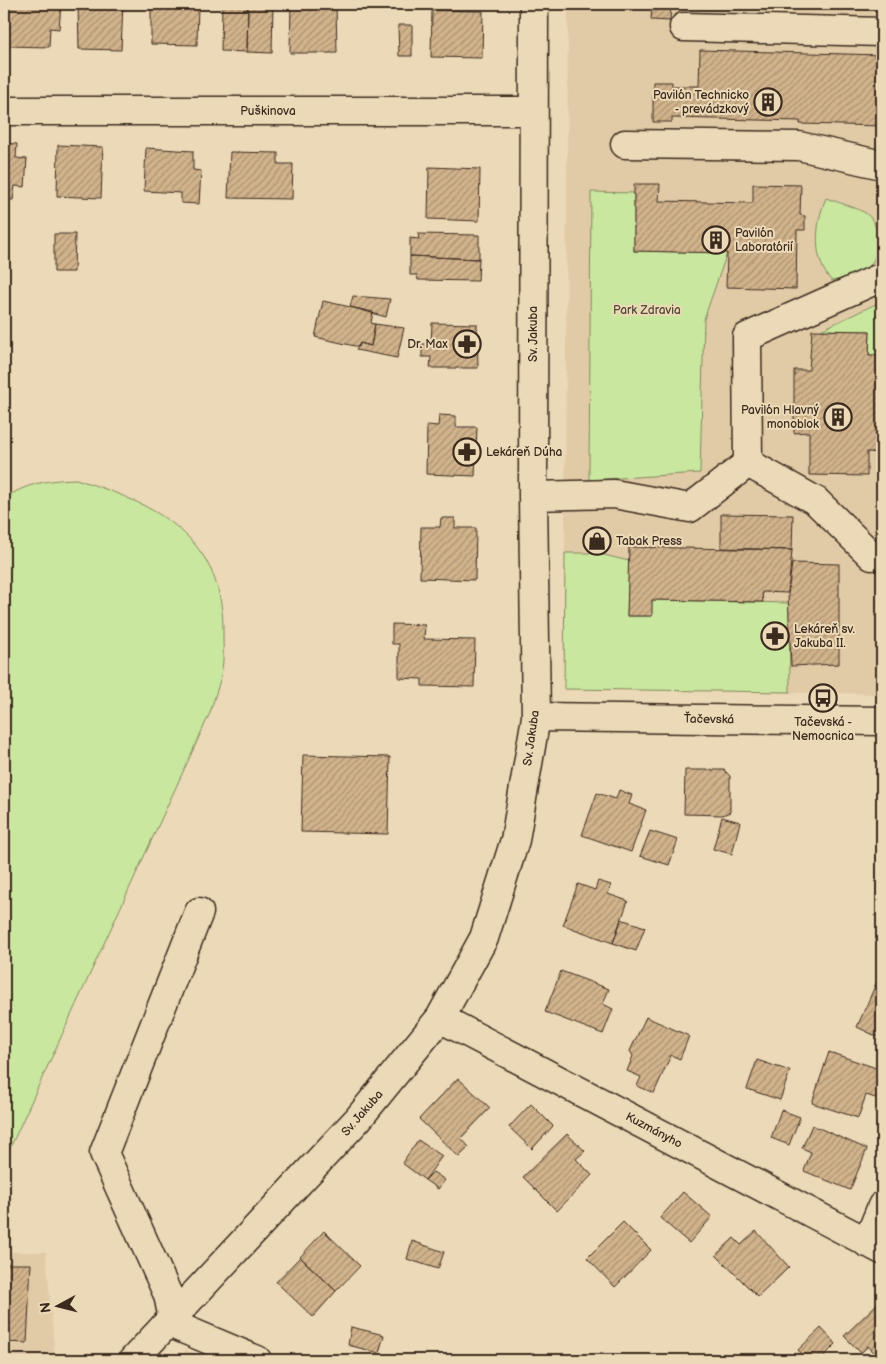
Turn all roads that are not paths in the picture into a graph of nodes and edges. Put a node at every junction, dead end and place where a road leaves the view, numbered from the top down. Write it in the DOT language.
graph roads {
  1 [pos="534,4"];
  2 [pos="684,28"];
  3 [pos="882,32"];
  4 [pos="4,110"];
  5 [pos="533,111"];
  6 [pos="625,144"];
  7 [pos="882,165"];
  8 [pos="882,277"];
  9 [pos="748,463"];
  10 [pos="533,496"];
  11 [pos="872,556"];
  12 [pos="536,717"];
  13 [pos="882,721"];
  14 [pos="198,912"];
  15 [pos="440,1018"];
  16 [pos="882,1206"];
  17 [pos="875,1247"];
  18 [pos="171,1321"];
  19 [pos="133,1360"];
  20 [pos="257,1360"];
  1 -- 5 [label="street, Sv. Jakuba"];
  2 -- 3 [label="street"];
  4 -- 5 [label="street, Puškinova"];
  5 -- 10 [label="street, Sv. Jakuba"];
  6 -- 7 [label="street"];
  8 -- 9 [label="street"];
  9 -- 10 [label="street"];
  9 -- 11 [label="street"];
  10 -- 12 [label="street, Sv. Jakuba"];
  12 -- 13 [label="street, Ťačevská"];
  12 -- 15 [label="street, Sv. Jakuba"];
  14 -- 18 [label="street"];
  15 -- 17 [label="street, Kuzmányho"];
  15 -- 18 [label="street, Sv. Jakuba"];
  16 -- 17 [label="street, Kuzmányho"];
  18 -- 19 [label="street, Sv. Jakuba"];
  18 -- 20 [label="street"];
}
